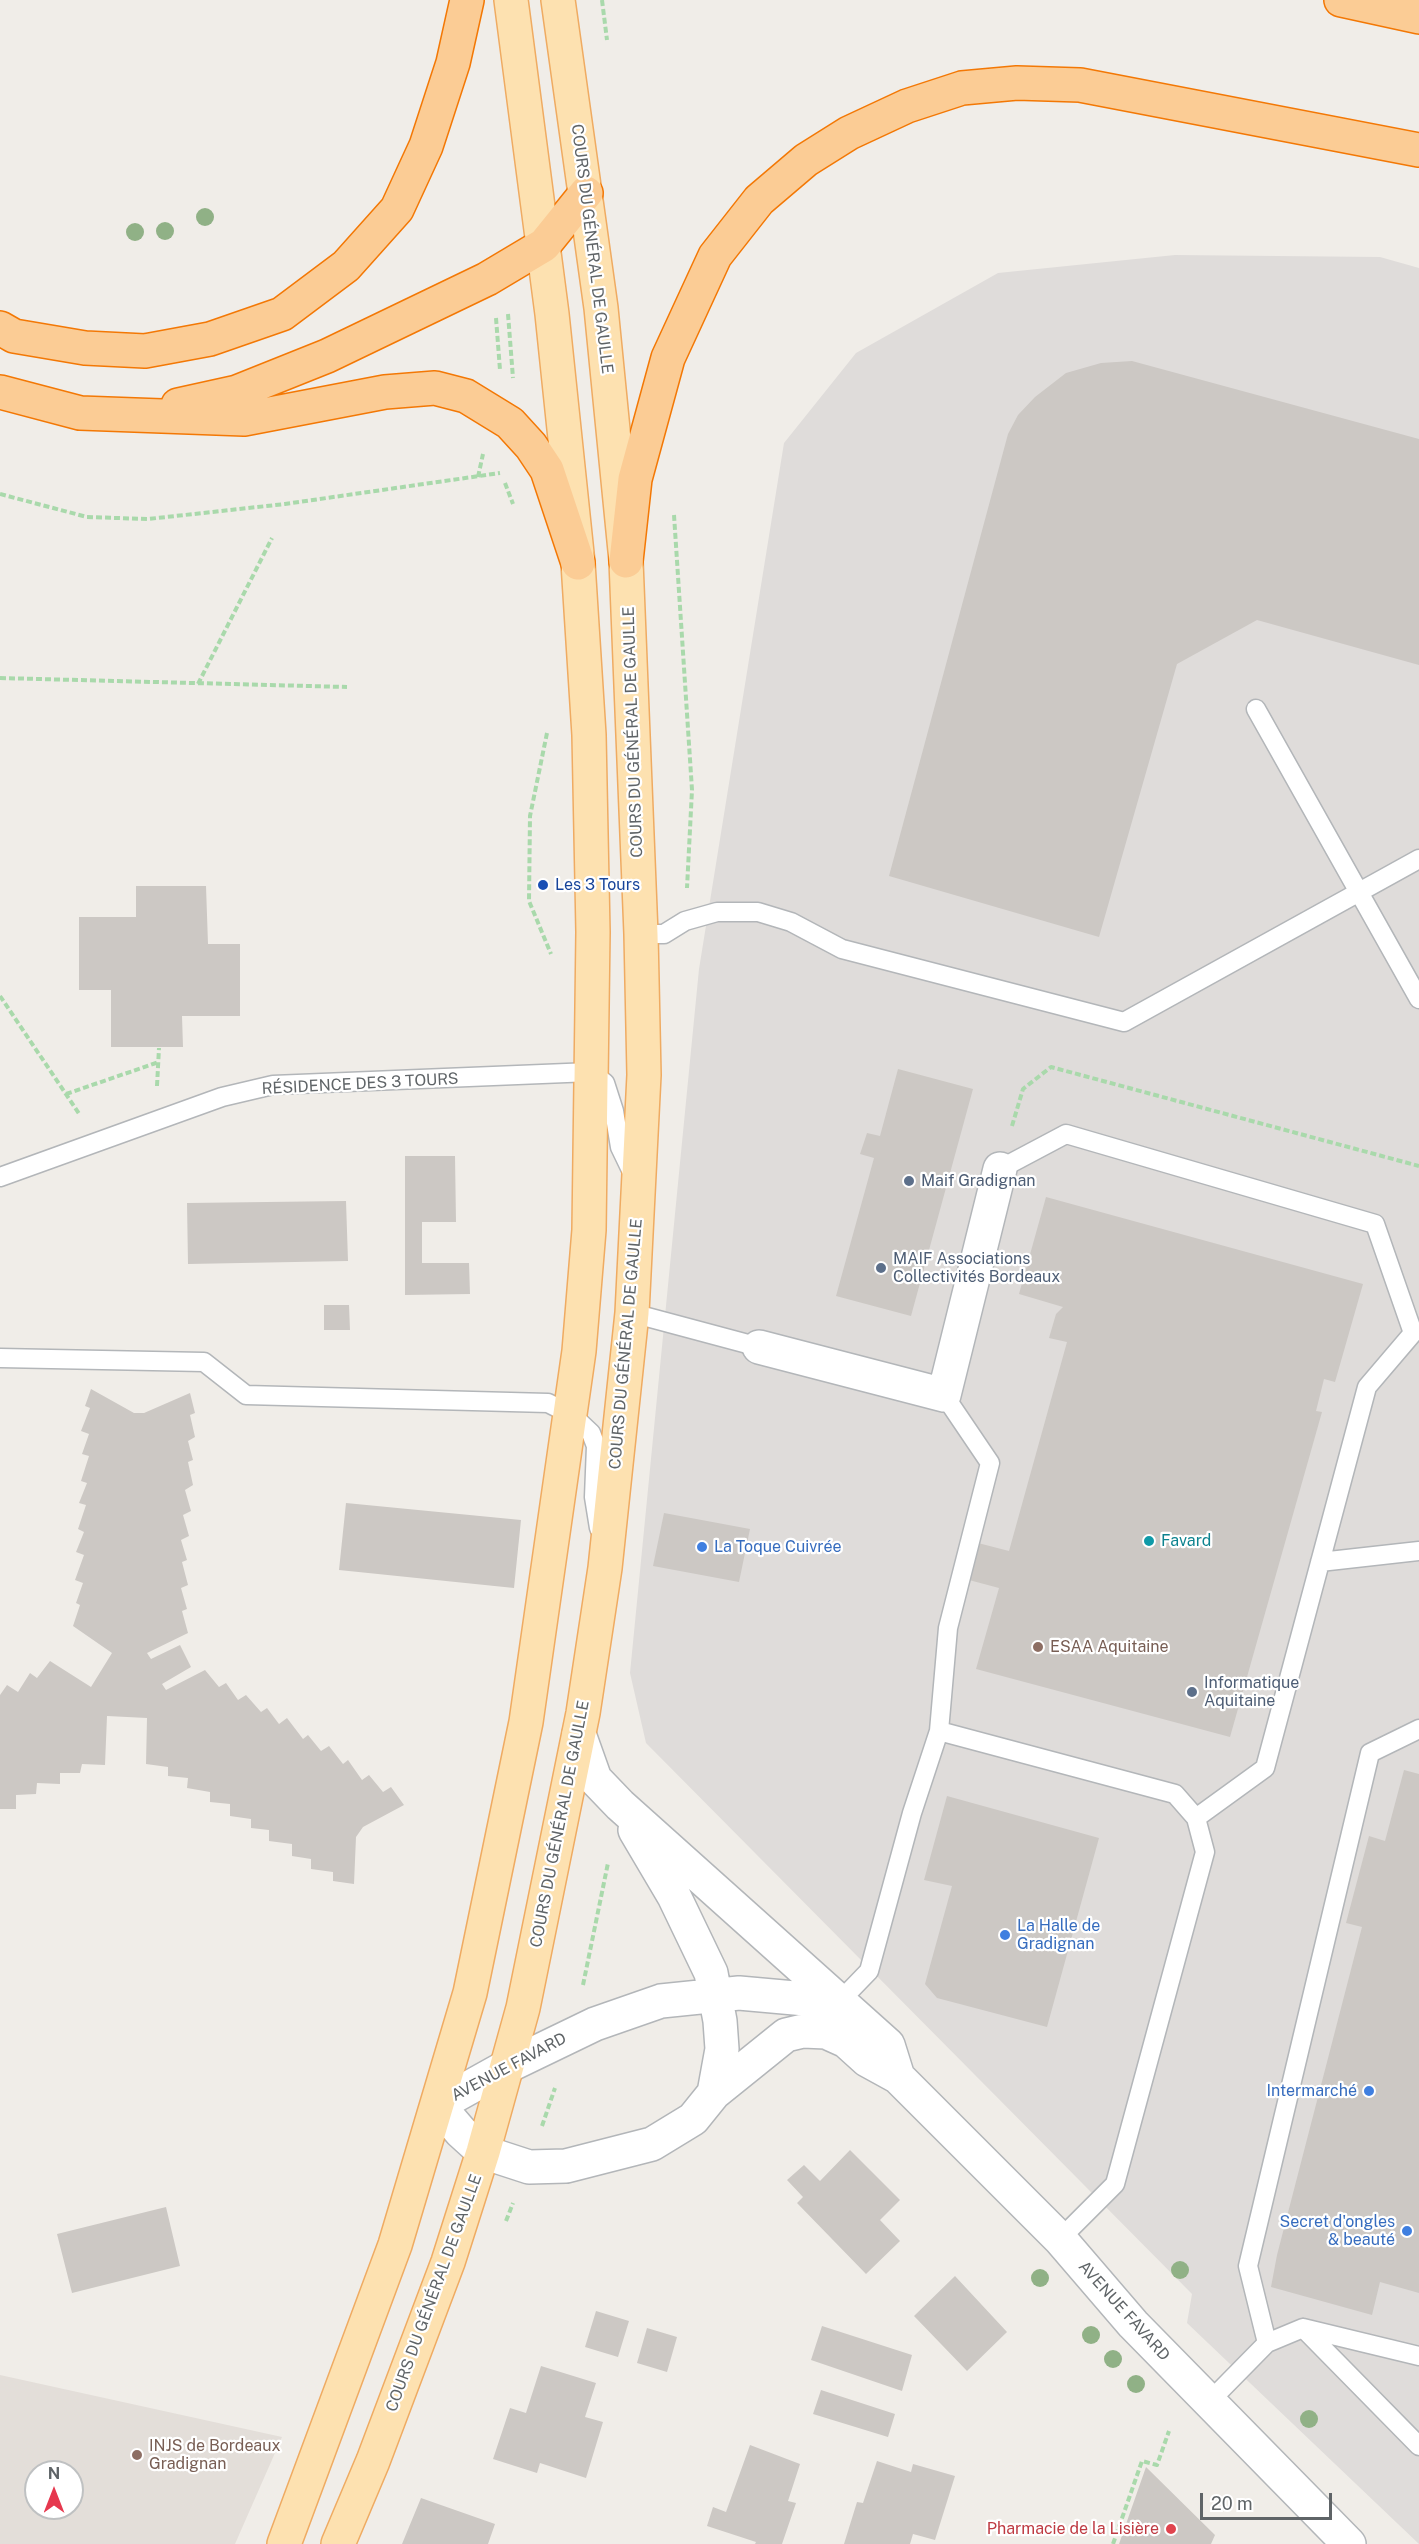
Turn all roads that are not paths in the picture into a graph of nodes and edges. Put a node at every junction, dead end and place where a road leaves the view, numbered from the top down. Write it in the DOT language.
graph roads {
  1 [pos="467,0"];
  2 [pos="511,0"];
  3 [pos="558,0"];
  4 [pos="1341,0"];
  5 [pos="1419,17"];
  6 [pos="1419,150"];
  7 [pos="586,193"];
  8 [pos="544,245"];
  9 [pos="0,328"];
  10 [pos="0,392"];
  11 [pos="132,416"];
  12 [pos="626,561"];
  13 [pos="578,563"];
  14 [pos="1256,709"];
  15 [pos="1419,859"];
  16 [pos="1360,892"];
  17 [pos="641,934"];
  18 [pos="1419,999"];
  19 [pos="591,1072"];
  20 [pos="1000,1169"];
  21 [pos="0,1177"];
  22 [pos="638,1184"];
  23 [pos="632,1313"];
  24 [pos="759,1347"];
  25 [pos="0,1358"];
  26 [pos="944,1395"];
  27 [pos="572,1415"];
  28 [pos="1419,1551"];
  29 [pos="1320,1562"];
  30 [pos="604,1568"];
  31 [pos="1419,1729"];
  32 [pos="939,1731"];
  33 [pos="579,1734"];
  34 [pos="620,1805"];
  35 [pos="1196,1818"];
  36 [pos="715,1994"];
  37 [pos="839,2002"];
  38 [pos="508,2066"];
  39 [pos="898,2077"];
  40 [pos="714,2093"];
  41 [pos="438,2105"];
  42 [pos="483,2152"];
  43 [pos="1060,2239"];
  44 [pos="1304,2328"];
  45 [pos="1267,2343"];
  46 [pos="1419,2356"];
  47 [pos="1208,2403"];
  48 [pos="1419,2446"];
  49 [pos="284,2544"];
  50 [pos="338,2544"];
  51 [pos="1349,2544"];
  1 -- 9 [label="highway"];
  2 -- 8 [label="main road"];
  3 -- 7 [label="main road, COURS DU GÉNÉRAL DE GAULLE"];
  4 -- 5 [label="highway"];
  6 -- 12 [label="highway"];
  7 -- 8 [label="highway"];
  7 -- 12 [label="main road, COURS DU GÉNÉRAL DE GAULLE"];
  8 -- 11 [label="highway"];
  8 -- 13 [label="main road"];
  10 -- 11 [label="highway"];
  11 -- 13 [label="highway"];
  12 -- 17 [label="main road, COURS DU GÉNÉRAL DE GAULLE"];
  13 -- 19 [label="main road"];
  14 -- 16 [label="lane"];
  15 -- 16 [label="lane"];
  16 -- 17 [label="lane"];
  16 -- 18 [label="lane"];
  17 -- 22 [label="main road, COURS DU GÉNÉRAL DE GAULLE"];
  19 -- 21 [label="lane, RÉSIDENCE DES 3 TOURS"];
  19 -- 22 [label="lane"];
  19 -- 27 [label="main road"];
  20 -- 26 [label="street"];
  20 -- 29 [label="lane"];
  22 -- 23 [label="main road, COURS DU GÉNÉRAL DE GAULLE"];
  23 -- 24 [label="lane"];
  23 -- 30 [label="main road, COURS DU GÉNÉRAL DE GAULLE"];
  24 -- 26 [label="street"];
  25 -- 27 [label="lane"];
  26 -- 32 [label="lane"];
  27 -- 30 [label="lane"];
  27 -- 41 [label="main road"];
  28 -- 29 [label="lane"];
  29 -- 35 [label="lane"];
  30 -- 33 [label="main road, COURS DU GÉNÉRAL DE GAULLE"];
  31 -- 45 [label="lane"];
  32 -- 35 [label="lane"];
  32 -- 37 [label="lane"];
  33 -- 34 [label="street, AVENUE FAVARD"];
  33 -- 38 [label="main road, COURS DU GÉNÉRAL DE GAULLE"];
  34 -- 36 [label="street, AVENUE FAVARD"];
  34 -- 37 [label="street, AVENUE FAVARD"];
  35 -- 43 [label="lane"];
  36 -- 37 [label="street, AVENUE FAVARD"];
  36 -- 38 [label="street, AVENUE FAVARD"];
  36 -- 40 [label="street, AVENUE FAVARD"];
  37 -- 39 [label="street, AVENUE FAVARD"];
  38 -- 41 [label="street, AVENUE FAVARD"];
  38 -- 42 [label="main road, COURS DU GÉNÉRAL DE GAULLE"];
  39 -- 40 [label="street, AVENUE FAVARD"];
  39 -- 43 [label="street, AVENUE FAVARD"];
  40 -- 42 [label="street, AVENUE FAVARD"];
  41 -- 42 [label="street, AVENUE FAVARD"];
  41 -- 49 [label="main road"];
  42 -- 50 [label="main road, COURS DU GÉNÉRAL DE GAULLE"];
  43 -- 47 [label="street, AVENUE FAVARD"];
  44 -- 45 [label="lane"];
  44 -- 46 [label="lane"];
  44 -- 48 [label="lane"];
  45 -- 47 [label="lane"];
  47 -- 51 [label="street, AVENUE FAVARD"];
}
